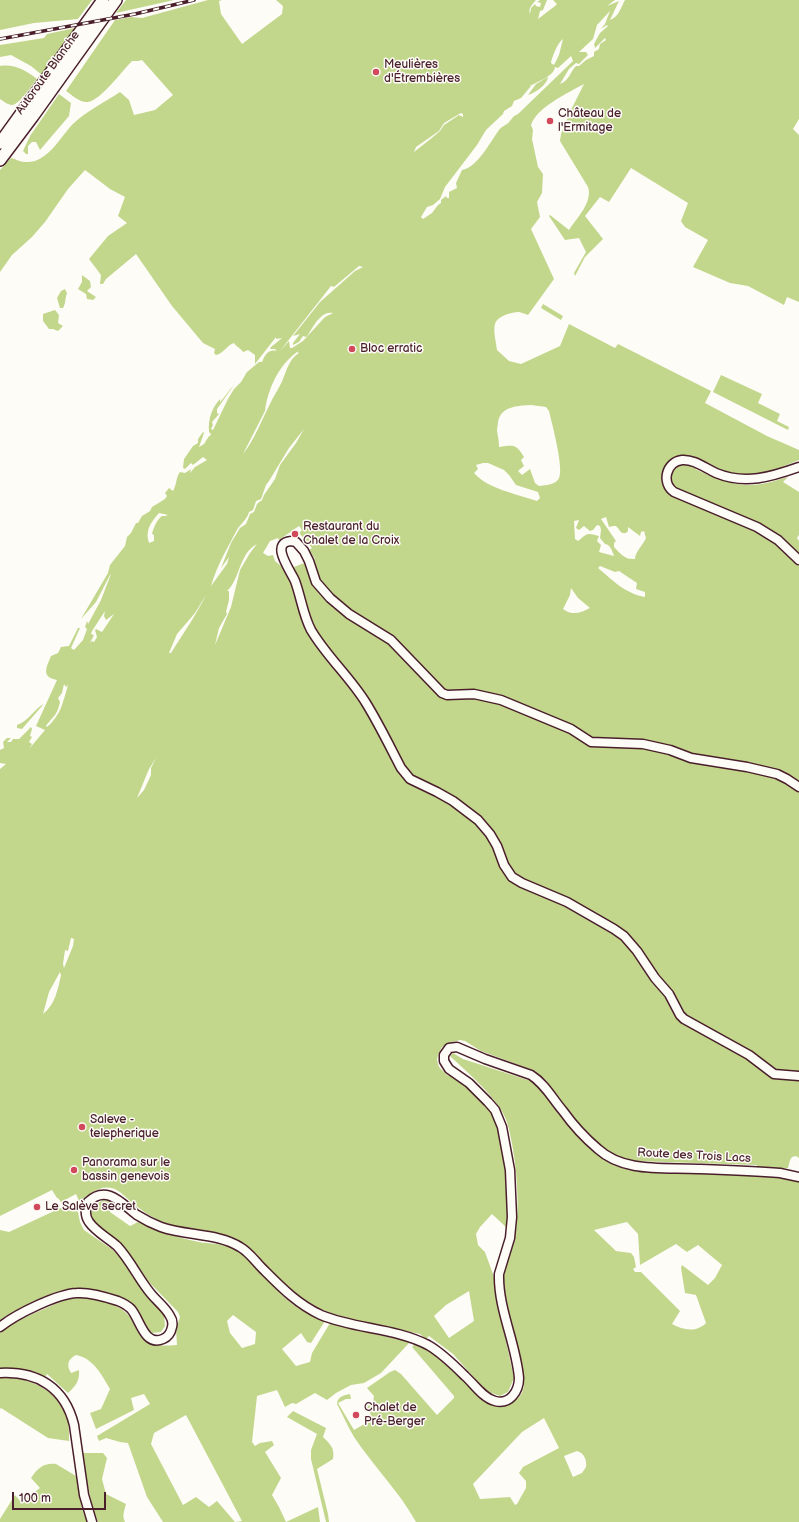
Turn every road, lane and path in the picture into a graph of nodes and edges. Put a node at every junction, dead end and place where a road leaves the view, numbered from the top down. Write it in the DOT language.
graph roads {
  1 [pos="103,0"];
  2 [pos="116,0"];
  3 [pos="0,143"];
  4 [pos="0,160"];
  5 [pos="799,467"];
  6 [pos="799,560"];
  7 [pos="799,787"];
  8 [pos="799,1076"];
  9 [pos="799,1177"];
  10 [pos="0,1327"];
  11 [pos="0,1373"];
  12 [pos="92,1522"];
  1 -- 3 [label="highway, Autoroute Blanche"];
  2 -- 4 [label="highway, Autoroute Blanche"];
  5 -- 6 [label="street"];
  7 -- 8 [label="street"];
  9 -- 10 [label="street, Route des Trois Lacs"];
  11 -- 12 [label="street"];
}
